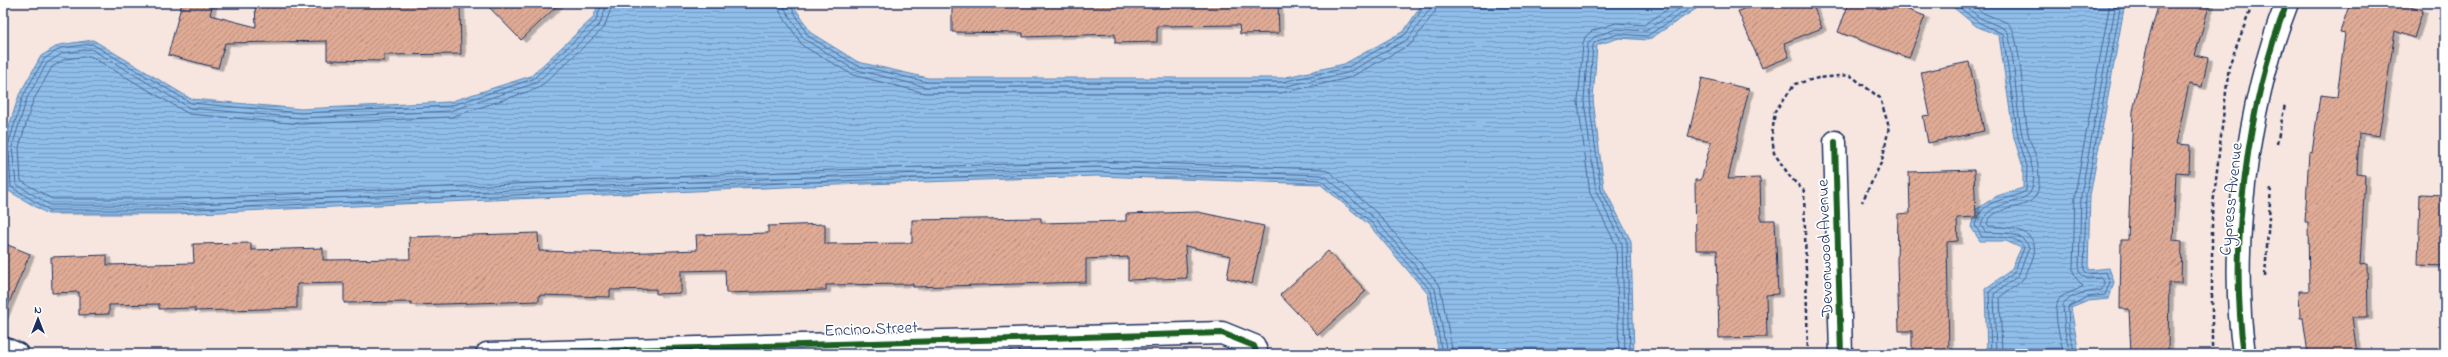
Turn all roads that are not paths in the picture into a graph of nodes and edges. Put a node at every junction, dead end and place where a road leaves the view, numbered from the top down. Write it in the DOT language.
graph roads {
  1 [pos="2287,3"];
  2 [pos="1835,142"];
  3 [pos="997,346"];
  4 [pos="3,348"];
  5 [pos="727,350"];
  6 [pos="1256,350"];
  7 [pos="17,354"];
  8 [pos="487,354"];
  9 [pos="1841,354"];
  10 [pos="2244,354"];
  1 -- 10 [label="street, Cypress Avenue"];
  2 -- 9 [label="street, Devonwood Avenue"];
  3 -- 5 [label="street, Encino Street"];
  3 -- 6 [label="street, Encino Street"];
  4 -- 7 [label="street"];
  5 -- 8 [label="street, Encino Street"];
}
